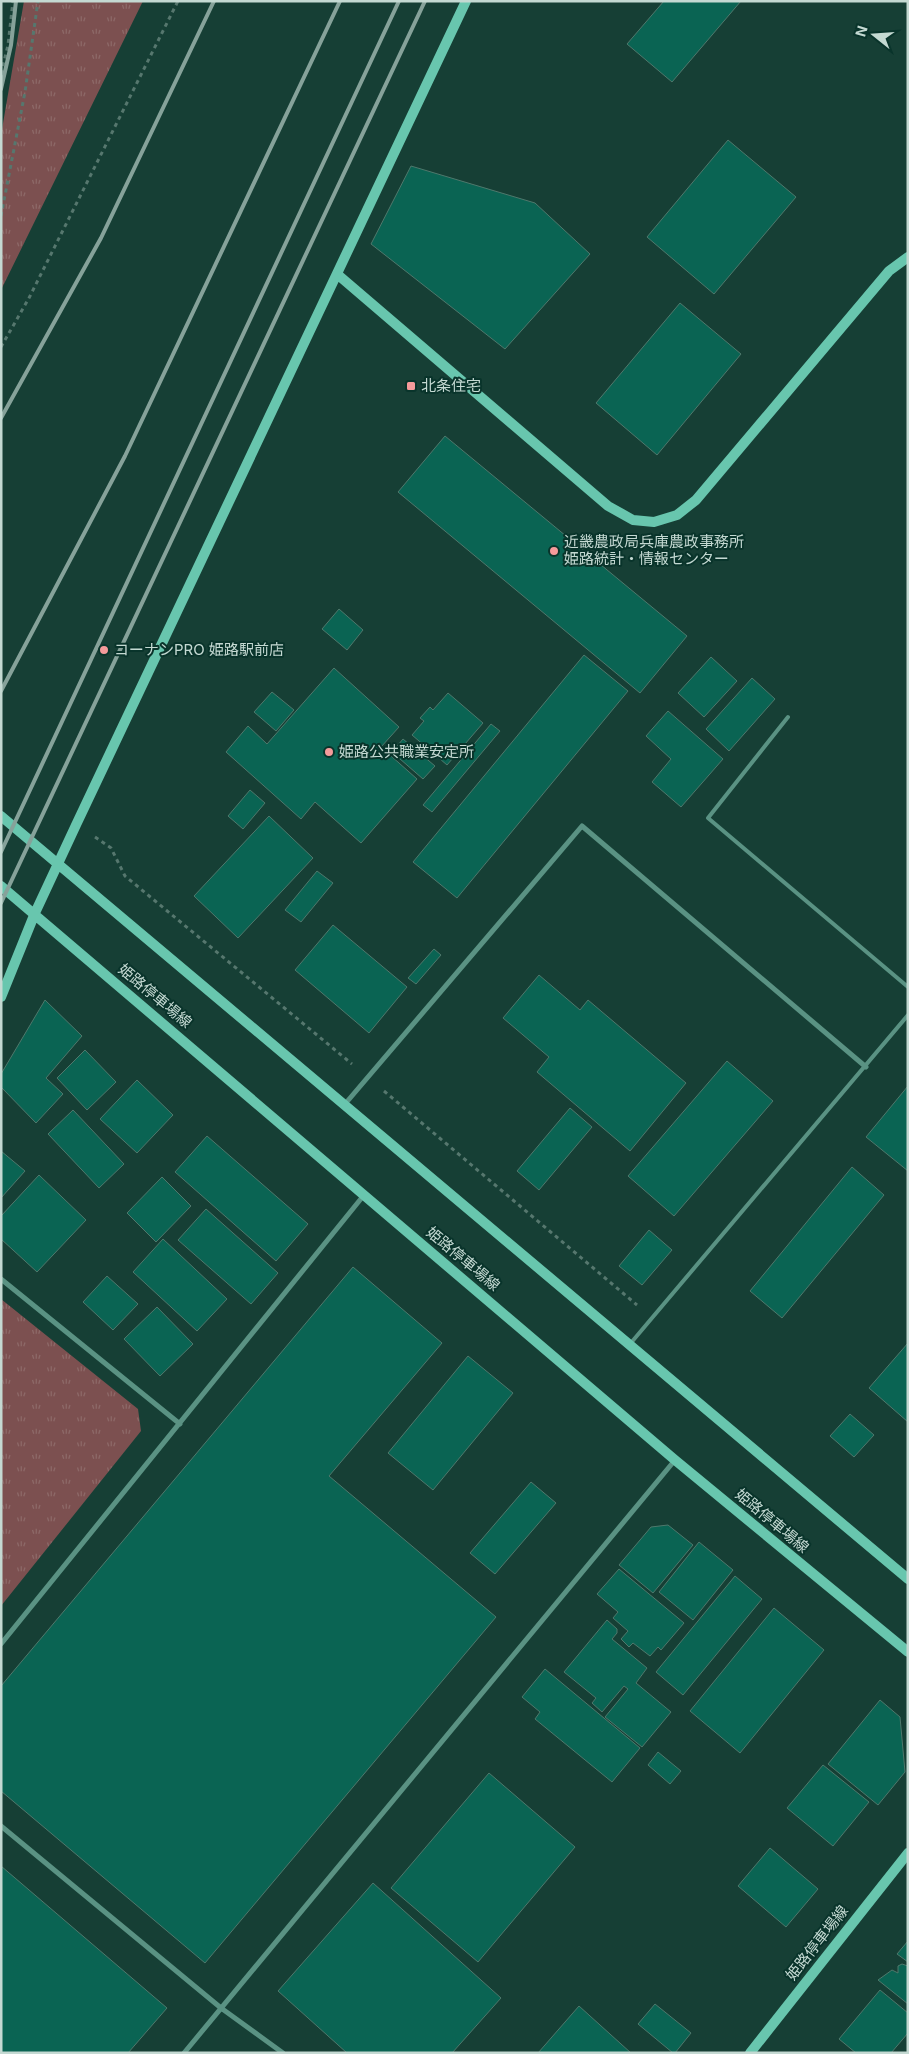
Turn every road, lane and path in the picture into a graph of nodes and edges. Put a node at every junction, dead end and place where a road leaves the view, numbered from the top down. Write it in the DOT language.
graph roads {
  1 [pos="13,1"];
  2 [pos="38,1"];
  3 [pos="178,1"];
  4 [pos="466,1"];
  5 [pos="1,74"];
  6 [pos="1,216"];
  7 [pos="908,258"];
  8 [pos="337,274"];
  9 [pos="1,347"];
  10 [pos="788,718"];
  11 [pos="1,816"];
  12 [pos="58,864"];
  13 [pos="1,886"];
  14 [pos="35,913"];
  15 [pos="908,986"];
  16 [pos="1,997"];
  17 [pos="908,1015"];
  18 [pos="866,1067"];
  19 [pos="345,1104"];
  20 [pos="365,1194"];
  21 [pos="1,1279"];
  22 [pos="630,1344"];
  23 [pos="180,1424"];
  24 [pos="675,1460"];
  25 [pos="908,1579"];
  26 [pos="1,1644"];
  27 [pos="908,1652"];
  28 [pos="1,1826"];
  29 [pos="908,1853"];
  30 [pos="221,2008"];
  31 [pos="184,2053"];
  32 [pos="283,2053"];
  33 [pos="750,2053"];
  1 -- 5 [label="path"];
  2 -- 6 [label="path"];
  3 -- 9 [label="path"];
  4 -- 8 [label="main road"];
  7 -- 8 [label="main road"];
  8 -- 12 [label="main road"];
  10 -- 15 [label="lane"];
  11 -- 12 [label="main road"];
  12 -- 14 [label="main road"];
  12 -- 19 [label="main road"];
  13 -- 14 [label="main road, 姫路停車場線"];
  14 -- 16 [label="main road"];
  14 -- 20 [label="main road, 姫路停車場線"];
  17 -- 18 [label="lane"];
  18 -- 19 [label="street"];
  18 -- 22 [label="lane"];
  19 -- 22 [label="main road"];
  20 -- 23 [label="street"];
  20 -- 24 [label="main road, 姫路停車場線"];
  21 -- 23 [label="street"];
  22 -- 25 [label="main road"];
  23 -- 26 [label="street"];
  24 -- 27 [label="main road, 姫路停車場線"];
  24 -- 30 [label="street"];
  28 -- 30 [label="street"];
  29 -- 33 [label="main road, 姫路停車場線"];
  30 -- 31 [label="street"];
  30 -- 32 [label="street"];
}
